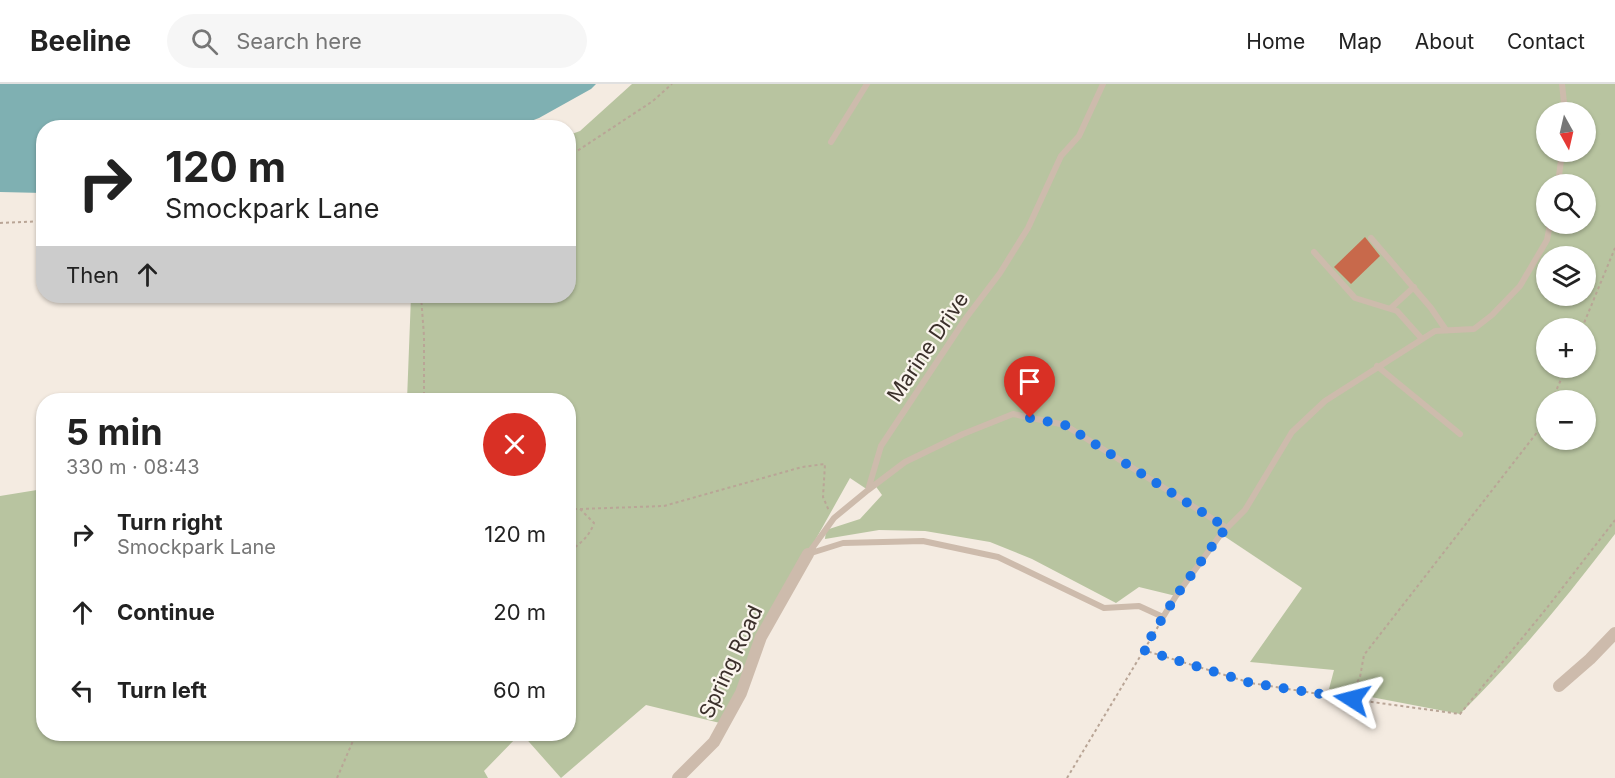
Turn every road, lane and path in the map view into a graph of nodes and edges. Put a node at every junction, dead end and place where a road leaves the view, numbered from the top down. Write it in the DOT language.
graph roads {
  1 [pos="672,84"];
  2 [pos="867,84"];
  3 [pos="1103,84"];
  4 [pos="1562,84"];
  5 [pos="1564,102"];
  6 [pos="831,142"];
  7 [pos="576,153"];
  8 [pos="36,222"];
  9 [pos="0,224"];
  10 [pos="1548,234"];
  11 [pos="1371,238"];
  12 [pos="1615,248"];
  13 [pos="1314,252"];
  14 [pos="1414,287"];
  15 [pos="422,303"];
  16 [pos="1391,308"];
  17 [pos="1586,318"];
  18 [pos="1446,330"];
  19 [pos="1422,339"];
  20 [pos="1377,366"];
  21 [pos="424,393"];
  22 [pos="1536,433"];
  23 [pos="1460,434"];
  24 [pos="868,490"];
  25 [pos="576,509"];
  26 [pos="580,509"];
  27 [pos="829,511"];
  28 [pos="1615,520"];
  29 [pos="1227,528"];
  30 [pos="576,546"];
  31 [pos="808,554"];
  32 [pos="1163,617"];
  33 [pos="1615,633"];
  34 [pos="1143,650"];
  35 [pos="1559,686"];
  36 [pos="1352,699"];
  37 [pos="353,741"];
  38 [pos="337,778"];
  39 [pos="678,778"];
  40 [pos="1067,778"];
  1 -- 7 [label="path"];
  2 -- 6 [label="lane"];
  3 -- 24 [label="lane, Marine Drive"];
  4 -- 5 [label="lane"];
  8 -- 9 [label="path"];
  10 -- 18 [label="lane"];
  11 -- 14 [label="lane"];
  12 -- 17 [label="path"];
  13 -- 16 [label="lane"];
  14 -- 16 [label="lane"];
  14 -- 18 [label="lane"];
  15 -- 21 [label="path"];
  16 -- 19 [label="lane"];
  18 -- 19 [label="lane"];
  19 -- 20 [label="lane"];
  20 -- 23 [label="lane"];
  20 -- 29 [label="lane"];
  22 -- 36 [label="path"];
  24 -- 29 [label="lane"];
  24 -- 31 [label="lane"];
  25 -- 26 [label="path"];
  26 -- 27 [label="path"];
  26 -- 30 [label="path"];
  28 -- 36 [label="path"];
  29 -- 32 [label="lane"];
  31 -- 32 [label="lane"];
  31 -- 39 [label="street, Spring Road"];
  32 -- 34 [label="path"];
  33 -- 35 [label="street"];
  34 -- 36 [label="path"];
  34 -- 40 [label="path"];
  37 -- 38 [label="path"];
}
